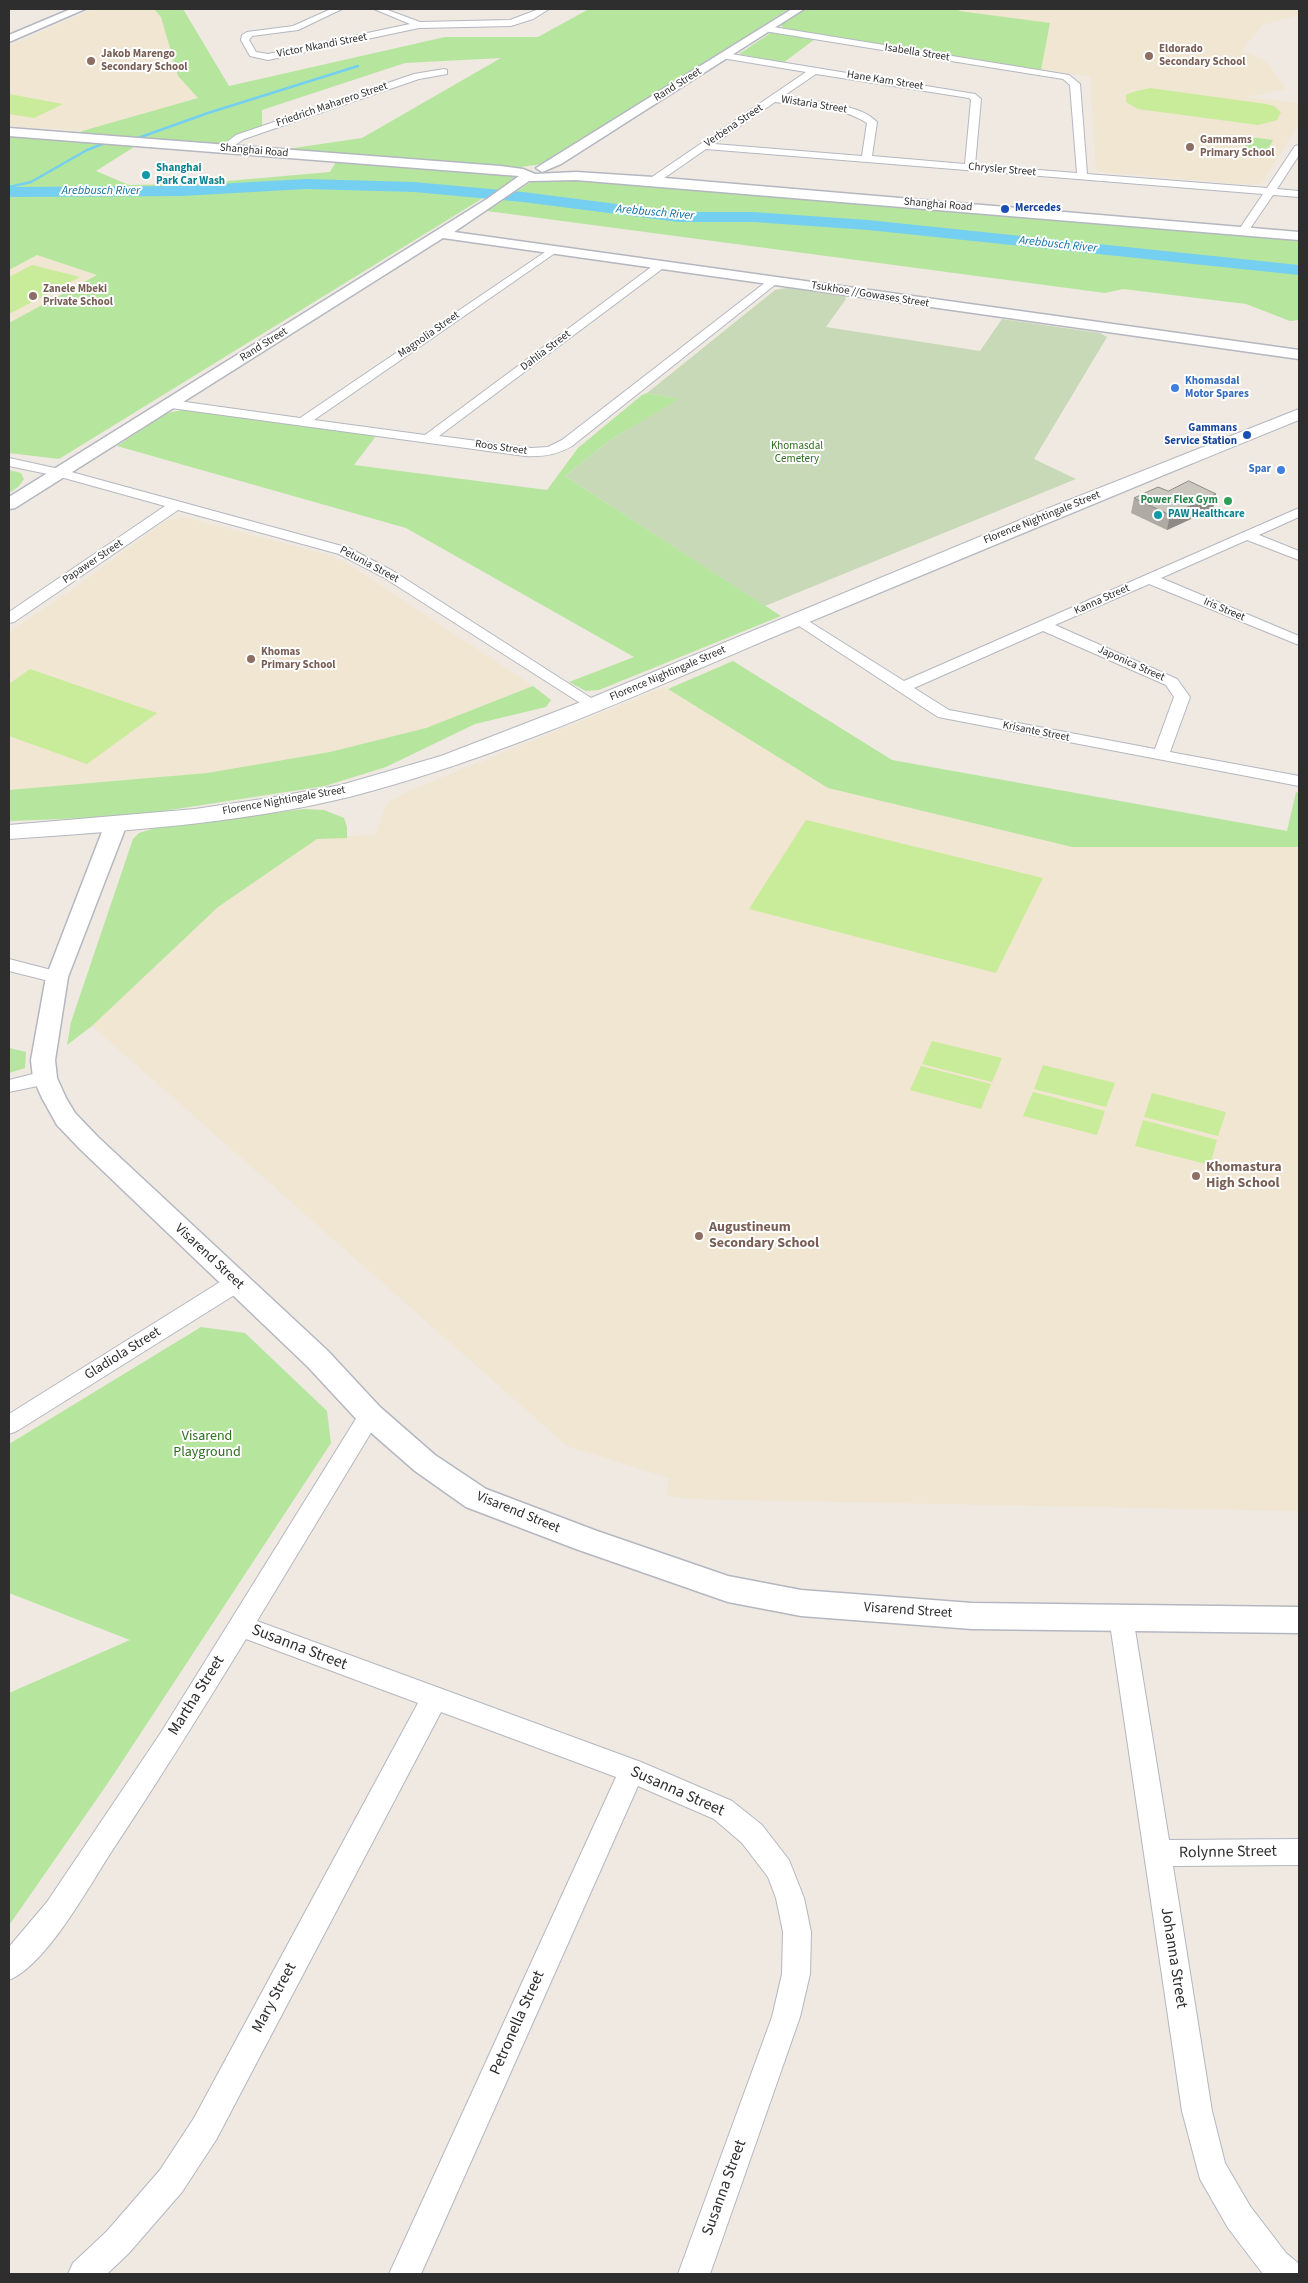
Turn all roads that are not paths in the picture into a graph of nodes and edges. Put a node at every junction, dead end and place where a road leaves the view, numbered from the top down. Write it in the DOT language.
graph roads {
  1 [pos="80,9"];
  2 [pos="338,9"];
  3 [pos="378,9"];
  4 [pos="545,9"];
  5 [pos="799,9"];
  6 [pos="490,15"];
  7 [pos="511,23"];
  8 [pos="419,25"];
  9 [pos="767,29"];
  10 [pos="9,39"];
  11 [pos="725,56"];
  12 [pos="815,70"];
  13 [pos="444,72"];
  14 [pos="774,99"];
  15 [pos="9,132"];
  16 [pos="704,146"];
  17 [pos="224,148"];
  18 [pos="1299,148"];
  19 [pos="866,160"];
  20 [pos="970,168"];
  21 [pos="536,174"];
  22 [pos="1082,177"];
  23 [pos="652,181"];
  24 [pos="1271,191"];
  25 [pos="1299,194"];
  26 [pos="1243,231"];
  27 [pos="441,234"];
  28 [pos="1299,236"];
  29 [pos="554,249"];
  30 [pos="662,264"];
  31 [pos="774,280"];
  32 [pos="1299,355"];
  33 [pos="171,404"];
  34 [pos="1299,414"];
  35 [pos="304,421"];
  36 [pos="429,438"];
  37 [pos="9,462"];
  38 [pos="59,473"];
  39 [pos="9,504"];
  40 [pos="176,505"];
  41 [pos="1299,512"];
  42 [pos="1247,535"];
  43 [pos="1299,556"];
  44 [pos="1150,579"];
  45 [pos="9,619"];
  46 [pos="797,620"];
  47 [pos="1044,626"];
  48 [pos="1299,641"];
  49 [pos="904,688"];
  50 [pos="594,705"];
  51 [pos="1160,756"];
  52 [pos="1299,781"];
  53 [pos="116,824"];
  54 [pos="9,832"];
  55 [pos="9,965"];
  56 [pos="57,977"];
  57 [pos="45,1078"];
  58 [pos="9,1086"];
  59 [pos="236,1283"];
  60 [pos="370,1415"];
  61 [pos="9,1425"];
  62 [pos="1121,1617"];
  63 [pos="1299,1620"];
  64 [pos="241,1626"];
  65 [pos="434,1699"];
  66 [pos="632,1771"];
  67 [pos="1299,1852"];
  68 [pos="1157,1853"];
  69 [pos="9,1966"];
  70 [pos="84,2274"];
  71 [pos="405,2274"];
  72 [pos="694,2274"];
  73 [pos="1288,2274"];
  1 -- 10 [label="street"];
  2 -- 8 [label="street, Victor Nkandi Street"];
  3 -- 8 [label="street"];
  4 -- 7 [label="street"];
  5 -- 9 [label="street, Rand Street"];
  6 -- 7 [label="street"];
  7 -- 8 [label="street"];
  9 -- 11 [label="street, Rand Street"];
  9 -- 22 [label="street, Isabella Street"];
  11 -- 12 [label="street, Hane Kam Street"];
  11 -- 21 [label="street, Rand Street"];
  12 -- 14 [label="street, Verbena Street"];
  12 -- 20 [label="street, Hane Kam Street"];
  13 -- 17 [label="street, Friedrich Maharero Street"];
  14 -- 16 [label="street, Verbena Street"];
  14 -- 19 [label="street, Wistaria Street"];
  15 -- 17 [label="street, Shanghai Road"];
  16 -- 19 [label="street, Chrysler Street"];
  16 -- 23 [label="street, Verbena Street"];
  17 -- 21 [label="street, Shanghai Road"];
  18 -- 24 [label="street"];
  19 -- 20 [label="street, Chrysler Street"];
  20 -- 22 [label="street, Chrysler Street"];
  21 -- 23 [label="street, Shanghai Road"];
  21 -- 27 [label="street, Rand Street"];
  22 -- 24 [label="street, Chrysler Street"];
  23 -- 26 [label="street, Shanghai Road"];
  24 -- 25 [label="street, Chrysler Street"];
  24 -- 26 [label="street"];
  26 -- 28 [label="street, Shanghai Road"];
  27 -- 29 [label="street, Tsukhoe //Gowases Street"];
  27 -- 33 [label="street, Rand Street"];
  29 -- 30 [label="street, Tsukhoe //Gowases Street"];
  29 -- 35 [label="street, Magnolia Street"];
  30 -- 31 [label="street, Tsukhoe //Gowases Street"];
  30 -- 36 [label="street, Dahlia Street"];
  31 -- 32 [label="street, Tsukhoe //Gowases Street"];
  31 -- 36 [label="street, Roos Street"];
  33 -- 35 [label="street, Roos Street"];
  33 -- 38 [label="street, Rand Street"];
  34 -- 46 [label="main road, Florence Nightingale Street"];
  35 -- 36 [label="street, Roos Street"];
  37 -- 38 [label="street, Petunia Street"];
  38 -- 39 [label="street, Rand Street"];
  38 -- 40 [label="street, Petunia Street"];
  40 -- 45 [label="street, Papawer Street"];
  40 -- 50 [label="street, Petunia Street"];
  41 -- 42 [label="street, Kanna Street"];
  42 -- 43 [label="street"];
  42 -- 44 [label="street, Kanna Street"];
  44 -- 47 [label="street, Kanna Street"];
  44 -- 48 [label="street, Iris Street"];
  46 -- 49 [label="street, Krisante Street"];
  46 -- 50 [label="main road, Florence Nightingale Street"];
  47 -- 49 [label="street, Kanna Street"];
  47 -- 51 [label="street, Japonica Street"];
  49 -- 51 [label="street, Krisante Street"];
  50 -- 53 [label="main road, Florence Nightingale Street"];
  51 -- 52 [label="street, Krisante Street"];
  53 -- 54 [label="main road, Florence Nightingale Street"];
  53 -- 56 [label="street, Visarend Street"];
  55 -- 56 [label="street"];
  56 -- 57 [label="street, Visarend Street"];
  57 -- 58 [label="street"];
  57 -- 59 [label="street, Visarend Street"];
  59 -- 60 [label="street, Visarend Street"];
  59 -- 61 [label="street, Gladiola Street"];
  60 -- 62 [label="street, Visarend Street"];
  60 -- 64 [label="street, Martha Street"];
  62 -- 63 [label="street, Visarend Street"];
  62 -- 68 [label="street, Johanna Street"];
  64 -- 65 [label="street, Susanna Street"];
  64 -- 69 [label="street, Martha Street"];
  65 -- 66 [label="street, Susanna Street"];
  65 -- 70 [label="street, Mary Street"];
  66 -- 71 [label="street, Petronella Street"];
  66 -- 72 [label="street, Susanna Street"];
  67 -- 68 [label="street, Rolynne Street"];
  68 -- 73 [label="street, Johanna Street"];
}
